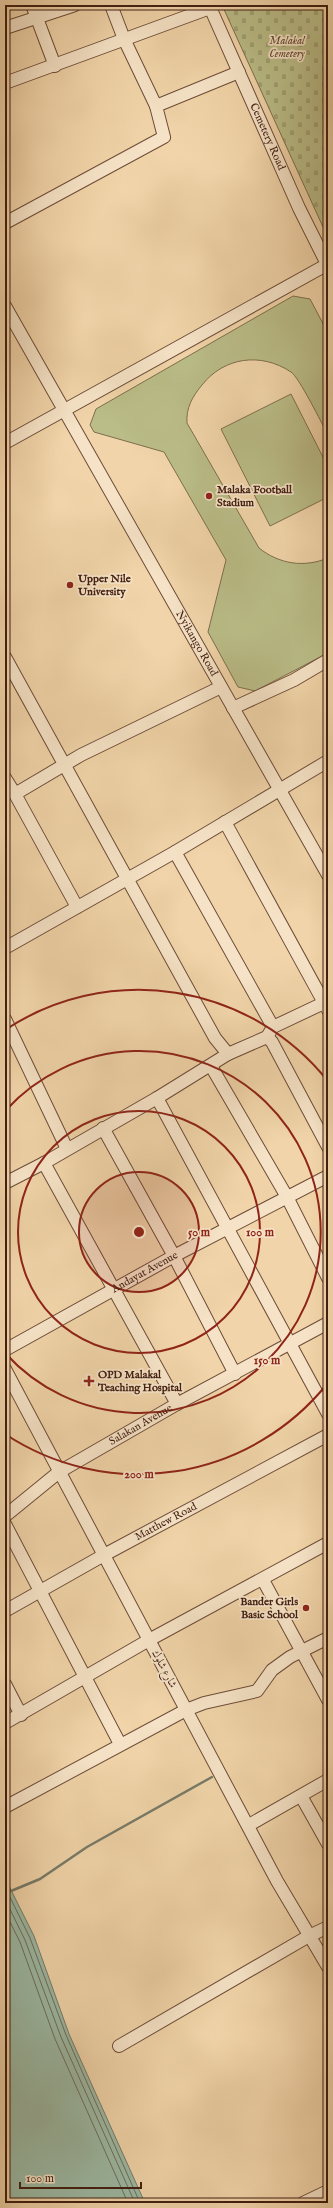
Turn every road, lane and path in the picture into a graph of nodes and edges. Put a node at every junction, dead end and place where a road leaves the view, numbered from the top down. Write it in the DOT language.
graph roads {
  1 [pos="32,5"];
  2 [pos="75,5"];
  3 [pos="111,5"];
  4 [pos="210,7"];
  5 [pos="37,19"];
  6 [pos="5,28"];
  7 [pos="124,40"];
  8 [pos="55,66"];
  9 [pos="239,72"];
  10 [pos="5,83"];
  11 [pos="156,106"];
  12 [pos="5,223"];
  13 [pos="328,265"];
  14 [pos="5,306"];
  15 [pos="66,411"];
  16 [pos="5,444"];
  17 [pos="5,657"];
  18 [pos="328,660"];
  19 [pos="221,687"];
  20 [pos="233,708"];
  21 [pos="328,761"];
  22 [pos="64,764"];
  23 [pos="5,778"];
  24 [pos="279,789"];
  25 [pos="15,794"];
  26 [pos="225,822"];
  27 [pos="174,852"];
  28 [pos="328,875"];
  29 [pos="127,880"];
  30 [pos="77,907"];
  31 [pos="5,948"];
  32 [pos="327,1005"];
  33 [pos="5,1019"];
  34 [pos="270,1032"];
  35 [pos="228,1054"];
  36 [pos="211,1066"];
  37 [pos="157,1098"];
  38 [pos="103,1128"];
  39 [pos="328,1146"];
  40 [pos="67,1149"];
  41 [pos="44,1163"];
  42 [pos="328,1176"];
  43 [pos="5,1183"];
  44 [pos="287,1198"];
  45 [pos="228,1229"];
  46 [pos="174,1256"];
  47 [pos="328,1278"];
  48 [pos="114,1289"];
  49 [pos="328,1323"];
  50 [pos="291,1345"];
  51 [pos="5,1350"];
  52 [pos="5,1369"];
  53 [pos="235,1374"];
  54 [pos="177,1404"];
  55 [pos="328,1414"];
  56 [pos="328,1435"];
  57 [pos="59,1472"];
  58 [pos="5,1516"];
  59 [pos="5,1524"];
  60 [pos="328,1544"];
  61 [pos="104,1555"];
  62 [pos="262,1580"];
  63 [pos="39,1591"];
  64 [pos="5,1610"];
  65 [pos="328,1638"];
  66 [pos="149,1640"];
  67 [pos="302,1652"];
  68 [pos="85,1677"];
  69 [pos="5,1684"];
  70 [pos="328,1700"];
  71 [pos="186,1710"];
  72 [pos="21,1715"];
  73 [pos="5,1723"];
  74 [pos="120,1744"];
  75 [pos="328,1780"];
  76 [pos="301,1796"];
  77 [pos="5,1807"];
  78 [pos="249,1825"];
  79 [pos="328,1844"];
  80 [pos="328,1927"];
  81 [pos="309,1936"];
  82 [pos="328,1967"];
  83 [pos="119,2046"];
  84 [pos="328,2191"];
  85 [pos="303,2203"];
  1 -- 5 [label="street"];
  2 -- 5 [label="street"];
  3 -- 7 [label="street"];
  4 -- 7 [label="street"];
  4 -- 9 [label="street, Cemetery Road"];
  5 -- 6 [label="street"];
  5 -- 8 [label="street"];
  7 -- 8 [label="street"];
  7 -- 11 [label="street"];
  8 -- 10 [label="street"];
  9 -- 11 [label="street"];
  9 -- 13 [label="street, Cemetery Road"];
  11 -- 12 [label="street"];
  13 -- 15 [label="street"];
  14 -- 15 [label="street, Nyikango Road"];
  15 -- 16 [label="street"];
  15 -- 19 [label="street, Nyikango Road"];
  17 -- 22 [label="street"];
  18 -- 20 [label="street"];
  19 -- 20 [label="street, Nyikango Road"];
  19 -- 22 [label="street"];
  20 -- 24 [label="street, Nyikango Road"];
  21 -- 24 [label="street"];
  22 -- 25 [label="street"];
  22 -- 29 [label="street"];
  23 -- 25 [label="street"];
  24 -- 26 [label="street"];
  24 -- 28 [label="street, Nyikango Road"];
  25 -- 30 [label="street"];
  26 -- 27 [label="street"];
  26 -- 32 [label="street"];
  27 -- 29 [label="street"];
  27 -- 34 [label="street"];
  29 -- 30 [label="street"];
  29 -- 35 [label="street"];
  30 -- 31 [label="street"];
  32 -- 34 [label="street"];
  33 -- 40 [label="street"];
  34 -- 35 [label="street"];
  34 -- 39 [label="street"];
  35 -- 36 [label="street"];
  36 -- 37 [label="street"];
  36 -- 44 [label="street"];
  37 -- 38 [label="street"];
  37 -- 45 [label="street"];
  38 -- 40 [label="street"];
  38 -- 46 [label="street"];
  40 -- 41 [label="street"];
  41 -- 43 [label="street"];
  41 -- 48 [label="street"];
  42 -- 44 [label="street, Andayat Avenue"];
  44 -- 45 [label="street, Andayat Avenue"];
  44 -- 47 [label="street"];
  45 -- 46 [label="street, Andayat Avenue"];
  45 -- 50 [label="street"];
  46 -- 48 [label="street, Andayat Avenue"];
  46 -- 53 [label="street"];
  48 -- 51 [label="street, Andayat Avenue"];
  48 -- 54 [label="street"];
  49 -- 50 [label="street, Salakan Avenue"];
  50 -- 53 [label="street, Salakan Avenue"];
  50 -- 55 [label="street"];
  52 -- 57 [label="street, شارع شلوك"];
  53 -- 54 [label="street, Salakan Avenue"];
  54 -- 57 [label="street, Salakan Avenue"];
  56 -- 61 [label="street, Matthew Road"];
  57 -- 58 [label="street, Salakan Avenue"];
  57 -- 61 [label="street, شارع شلوك"];
  59 -- 63 [label="street"];
  60 -- 62 [label="street"];
  61 -- 63 [label="street, Matthew Road"];
  61 -- 66 [label="street, شارع شلوك"];
  62 -- 66 [label="street"];
  62 -- 67 [label="street"];
  63 -- 64 [label="street, Matthew Road"];
  63 -- 68 [label="street"];
  65 -- 67 [label="street"];
  66 -- 68 [label="street"];
  66 -- 71 [label="street, شارع شلوك"];
  67 -- 70 [label="street"];
  67 -- 71 [label="street"];
  68 -- 72 [label="street"];
  68 -- 74 [label="street"];
  69 -- 72 [label="street"];
  71 -- 74 [label="street"];
  71 -- 78 [label="street, شارع شلوك"];
  72 -- 73 [label="street"];
  74 -- 77 [label="street"];
  75 -- 76 [label="street"];
  76 -- 78 [label="street"];
  76 -- 79 [label="street"];
  78 -- 81 [label="street, شارع شلوك"];
  80 -- 81 [label="street"];
  81 -- 82 [label="street, شارع شلوك"];
  81 -- 83 [label="street"];
  84 -- 85 [label="street"];
}
